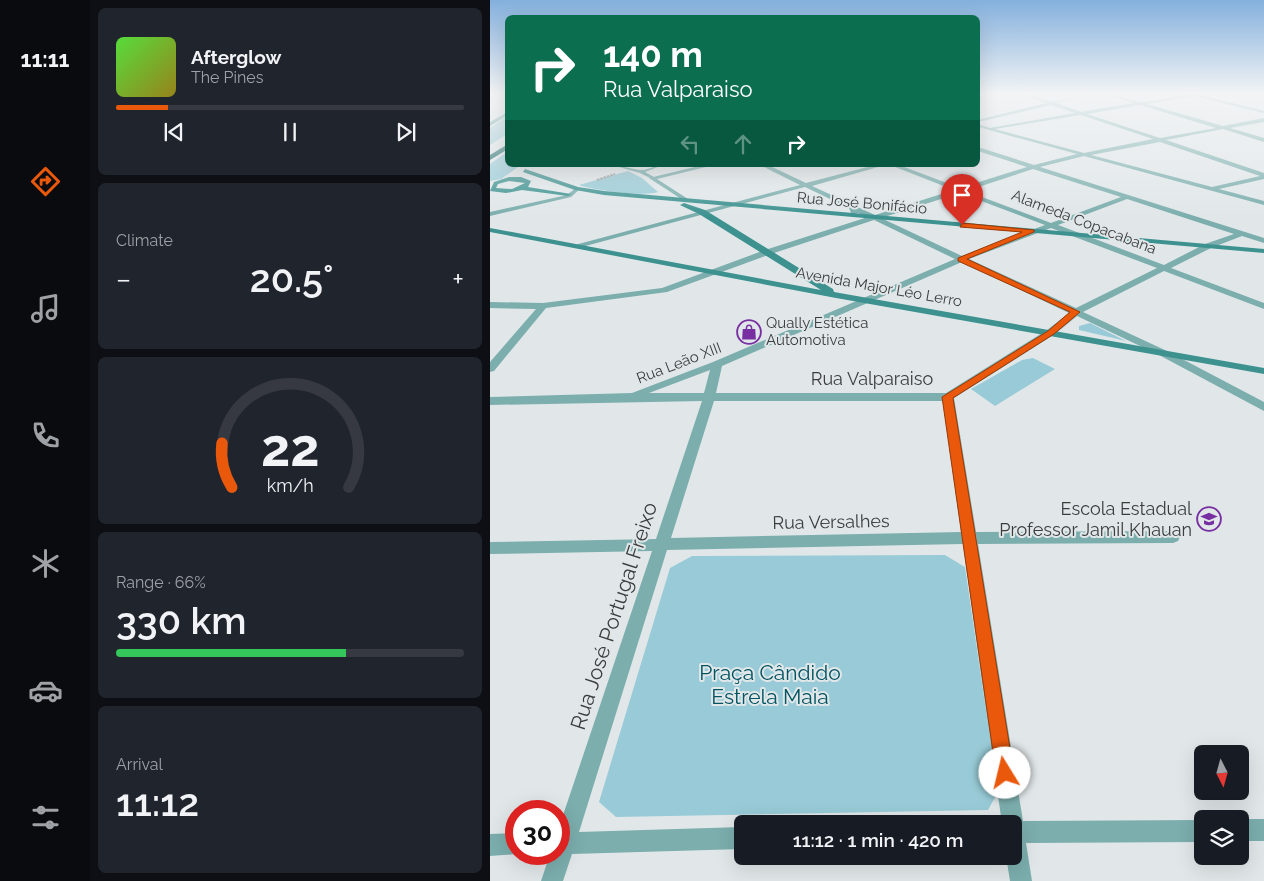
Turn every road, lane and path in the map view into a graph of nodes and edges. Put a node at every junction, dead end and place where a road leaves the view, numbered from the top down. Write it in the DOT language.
graph roads {
  1 [pos="1011,134"];
  2 [pos="1142,134"];
  3 [pos="1190,134"];
  4 [pos="1244,134"];
  5 [pos="1159,140"];
  6 [pos="1264,140"];
  7 [pos="505,141"];
  8 [pos="505,148"];
  9 [pos="490,150"];
  10 [pos="980,150"];
  11 [pos="1086,154"];
  12 [pos="490,158"];
  13 [pos="526,167"];
  14 [pos="625,167"];
  15 [pos="656,167"];
  16 [pos="702,167"];
  17 [pos="767,167"];
  18 [pos="874,167"];
  19 [pos="898,167"];
  20 [pos="1033,167"];
  21 [pos="631,168"];
  22 [pos="642,172"];
  23 [pos="1264,176"];
  24 [pos="652,178"];
  25 [pos="504,180"];
  26 [pos="526,180"];
  27 [pos="549,180"];
  28 [pos="596,180"];
  29 [pos="491,185"];
  30 [pos="803,185"];
  31 [pos="522,188"];
  32 [pos="1212,189"];
  33 [pos="670,190"];
  34 [pos="961,190"];
  35 [pos="500,191"];
  36 [pos="574,192"];
  37 [pos="645,196"];
  38 [pos="1127,197"];
  39 [pos="490,198"];
  40 [pos="686,200"];
  41 [pos="1264,203"];
  42 [pos="729,204"];
  43 [pos="852,207"];
  44 [pos="702,212"];
  45 [pos="490,214"];
  46 [pos="855,216"];
  47 [pos="875,218"];
  48 [pos="1053,224"];
  49 [pos="849,226"];
  50 [pos="490,230"];
  51 [pos="1032,231"];
  52 [pos="1241,234"];
  53 [pos="1081,235"];
  54 [pos="1264,241"];
  55 [pos="575,246"];
  56 [pos="1208,246"];
  57 [pos="1264,251"];
  58 [pos="768,252"];
  59 [pos="961,259"];
  60 [pos="1166,269"];
  61 [pos="711,272"];
  62 [pos="836,295"];
  63 [pos="863,300"];
  64 [pos="490,306"];
  65 [pos="543,306"];
  66 [pos="1264,306"];
  67 [pos="1076,312"];
  68 [pos="1051,332"];
  69 [pos="1163,353"];
  70 [pos="717,364"];
  71 [pos="490,368"];
  72 [pos="1264,370"];
  73 [pos="630,397"];
  74 [pos="709,397"];
  75 [pos="948,397"];
  76 [pos="490,401"];
  77 [pos="1264,407"];
  78 [pos="1173,537"];
  79 [pos="969,538"];
  80 [pos="661,545"];
  81 [pos="490,548"];
  82 [pos="1010,815"];
  83 [pos="570,819"];
  84 [pos="1249,830"];
  85 [pos="1264,830"];
  86 [pos="1194,831"];
  87 [pos="1022,832"];
  88 [pos="734,838"];
  89 [pos="570,843"];
  90 [pos="505,844"];
  91 [pos="490,845"];
  92 [pos="556,865"];
  93 [pos="1018,865"];
  94 [pos="552,881"];
  95 [pos="1021,881"];
  1 -- 11 [label="street"];
  2 -- 5 [label="street"];
  3 -- 5 [label="street"];
  4 -- 6 [label="street"];
  5 -- 11 [label="street"];
  5 -- 23 [label="street"];
  7 -- 9 [label="highway"];
  8 -- 12 [label="highway"];
  10 -- 20 [label="street"];
  11 -- 20 [label="street"];
  11 -- 32 [label="street"];
  13 -- 25 [label="street"];
  13 -- 26 [label="street"];
  13 -- 27 [label="street, Rua José Bonifácio"];
  14 -- 21 [label="lane"];
  15 -- 22 [label="lane"];
  16 -- 24 [label="street"];
  17 -- 30 [label="street"];
  18 -- 30 [label="street"];
  19 -- 34 [label="street, Alameda Copacabana"];
  20 -- 34 [label="street"];
  20 -- 38 [label="street"];
  21 -- 22 [label="lane"];
  21 -- 28 [label="path"];
  22 -- 24 [label="lane"];
  23 -- 32 [label="street"];
  24 -- 33 [label="street"];
  25 -- 26 [label="street, Rua José Bonifácio"];
  25 -- 29 [label="street"];
  26 -- 27 [label="street, Rua José Bonifácio"];
  26 -- 31 [label="street"];
  27 -- 36 [label="street, Rua José Bonifácio"];
  29 -- 35 [label="street"];
  30 -- 42 [label="street"];
  30 -- 43 [label="street"];
  31 -- 35 [label="street, Rua José Bonifácio"];
  31 -- 36 [label="street, Rua José Bonifácio"];
  32 -- 41 [label="street"];
  33 -- 37 [label="street"];
  33 -- 40 [label="street"];
  34 -- 47 [label="street"];
  34 -- 48 [label="street, Alameda Copacabana"];
  35 -- 39 [label="street"];
  36 -- 37 [label="street, Rua José Bonifácio"];
  36 -- 44 [label="street, Rua José Bonifácio"];
  36 -- 45 [label="street"];
  37 -- 40 [label="street, Rua José Bonifácio"];
  38 -- 48 [label="street, Rua Leão XIII"];
  38 -- 52 [label="street"];
  40 -- 42 [label="street, Rua José Bonifácio"];
  42 -- 44 [label="street"];
  42 -- 46 [label="street, Rua José Bonifácio"];
  43 -- 46 [label="street"];
  43 -- 47 [label="street"];
  44 -- 55 [label="street"];
  44 -- 58 [label="street, Rua José Bonifácio"];
  46 -- 47 [label="street, Rua José Bonifácio"];
  46 -- 49 [label="street"];
  47 -- 49 [label="street"];
  47 -- 51 [label="street, Rua José Bonifácio"];
  47 -- 59 [label="street"];
  48 -- 51 [label="street, Rua Leão XIII"];
  48 -- 53 [label="street, Alameda Copacabana"];
  49 -- 58 [label="street"];
  50 -- 55 [label="street, Avenida Major Léo Lerro"];
  51 -- 53 [label="street, Rua José Bonifácio"];
  51 -- 59 [label="street, Rua Leão XIII"];
  52 -- 54 [label="street"];
  52 -- 56 [label="street, Rua Valparaiso"];
  53 -- 56 [label="street, Rua José Bonifácio"];
  53 -- 60 [label="street, Alameda Copacabana"];
  55 -- 61 [label="street, Avenida Major Léo Lerro"];
  56 -- 57 [label="street, Rua José Bonifácio"];
  56 -- 60 [label="street, Rua Valparaiso"];
  58 -- 61 [label="street"];
  58 -- 62 [label="street, Rua José Bonifácio"];
  59 -- 63 [label="street, Rua Leão XIII"];
  59 -- 67 [label="street"];
  60 -- 66 [label="street, Alameda Copacabana"];
  60 -- 67 [label="street, Rua Valparaiso"];
  61 -- 62 [label="street, Avenida Major Léo Lerro"];
  61 -- 65 [label="street"];
  62 -- 63 [label="street, Avenida Major Léo Lerro"];
  63 -- 68 [label="street, Avenida Major Léo Lerro"];
  63 -- 70 [label="street, Rua Leão XIII"];
  64 -- 65 [label="street"];
  65 -- 71 [label="street"];
  67 -- 68 [label="street, Rua Valparaiso"];
  67 -- 69 [label="street"];
  68 -- 69 [label="street, Avenida Major Léo Lerro"];
  68 -- 75 [label="street, Rua Valparaiso"];
  69 -- 72 [label="street, Avenida Major Léo Lerro"];
  69 -- 77 [label="street"];
  70 -- 73 [label="street, Rua Leão XIII"];
  70 -- 74 [label="street, Rua José Portugal Freixo"];
  73 -- 74 [label="street, Rua Valparaiso"];
  73 -- 76 [label="street, Rua Valparaiso"];
  74 -- 75 [label="street, Rua Valparaiso"];
  74 -- 80 [label="street, Rua José Portugal Freixo"];
  75 -- 79 [label="street"];
  78 -- 79 [label="street, Rua Versalhes"];
  79 -- 80 [label="street, Rua Versalhes"];
  79 -- 82 [label="street"];
  80 -- 81 [label="street, Rua Versalhes"];
  80 -- 83 [label="street, Rua José Portugal Freixo"];
  84 -- 85 [label="street"];
  86 -- 87 [label="street"];
  88 -- 89 [label="street"];
  90 -- 91 [label="street"];
  92 -- 94 [label="street, Rua José Portugal Freixo"];
  93 -- 95 [label="street"];
}
